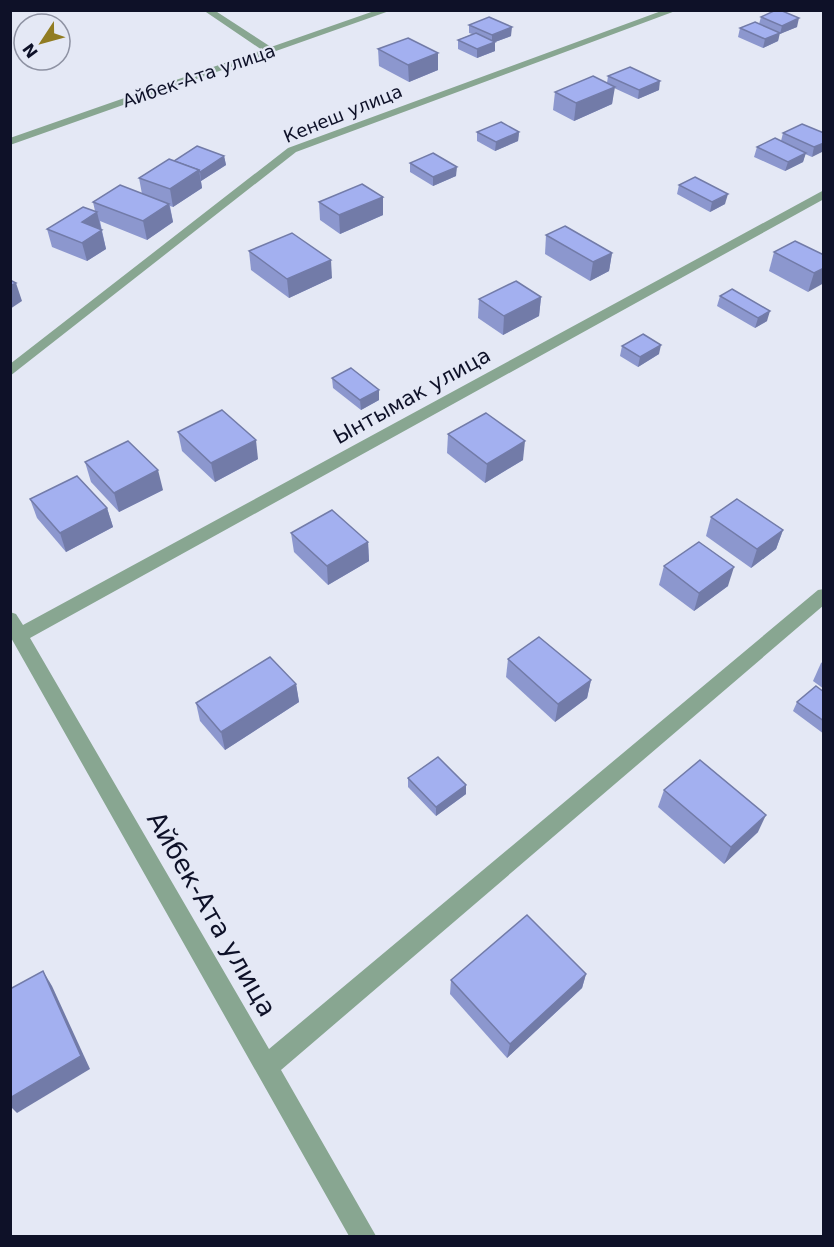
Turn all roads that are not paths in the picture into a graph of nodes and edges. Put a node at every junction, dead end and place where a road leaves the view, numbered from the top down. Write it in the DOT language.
graph roads {
  1 [pos="207,10"];
  2 [pos="388,10"];
  3 [pos="674,10"];
  4 [pos="270,51"];
  5 [pos="10,142"];
  6 [pos="824,194"];
  7 [pos="10,372"];
  8 [pos="824,595"];
  9 [pos="15,627"];
  10 [pos="267,1067"];
  11 [pos="363,1236"];
  1 -- 4 [label="street"];
  2 -- 4 [label="street, Айбек-Ата улица"];
  3 -- 7 [label="street, Кенеш улица"];
  4 -- 5 [label="street, Айбек-Ата улица"];
  6 -- 9 [label="street, Ынтымак улица"];
  8 -- 10 [label="street"];
  9 -- 10 [label="street, Айбек-Ата улица"];
  10 -- 11 [label="street, Айбек-Ата улица"];
}
